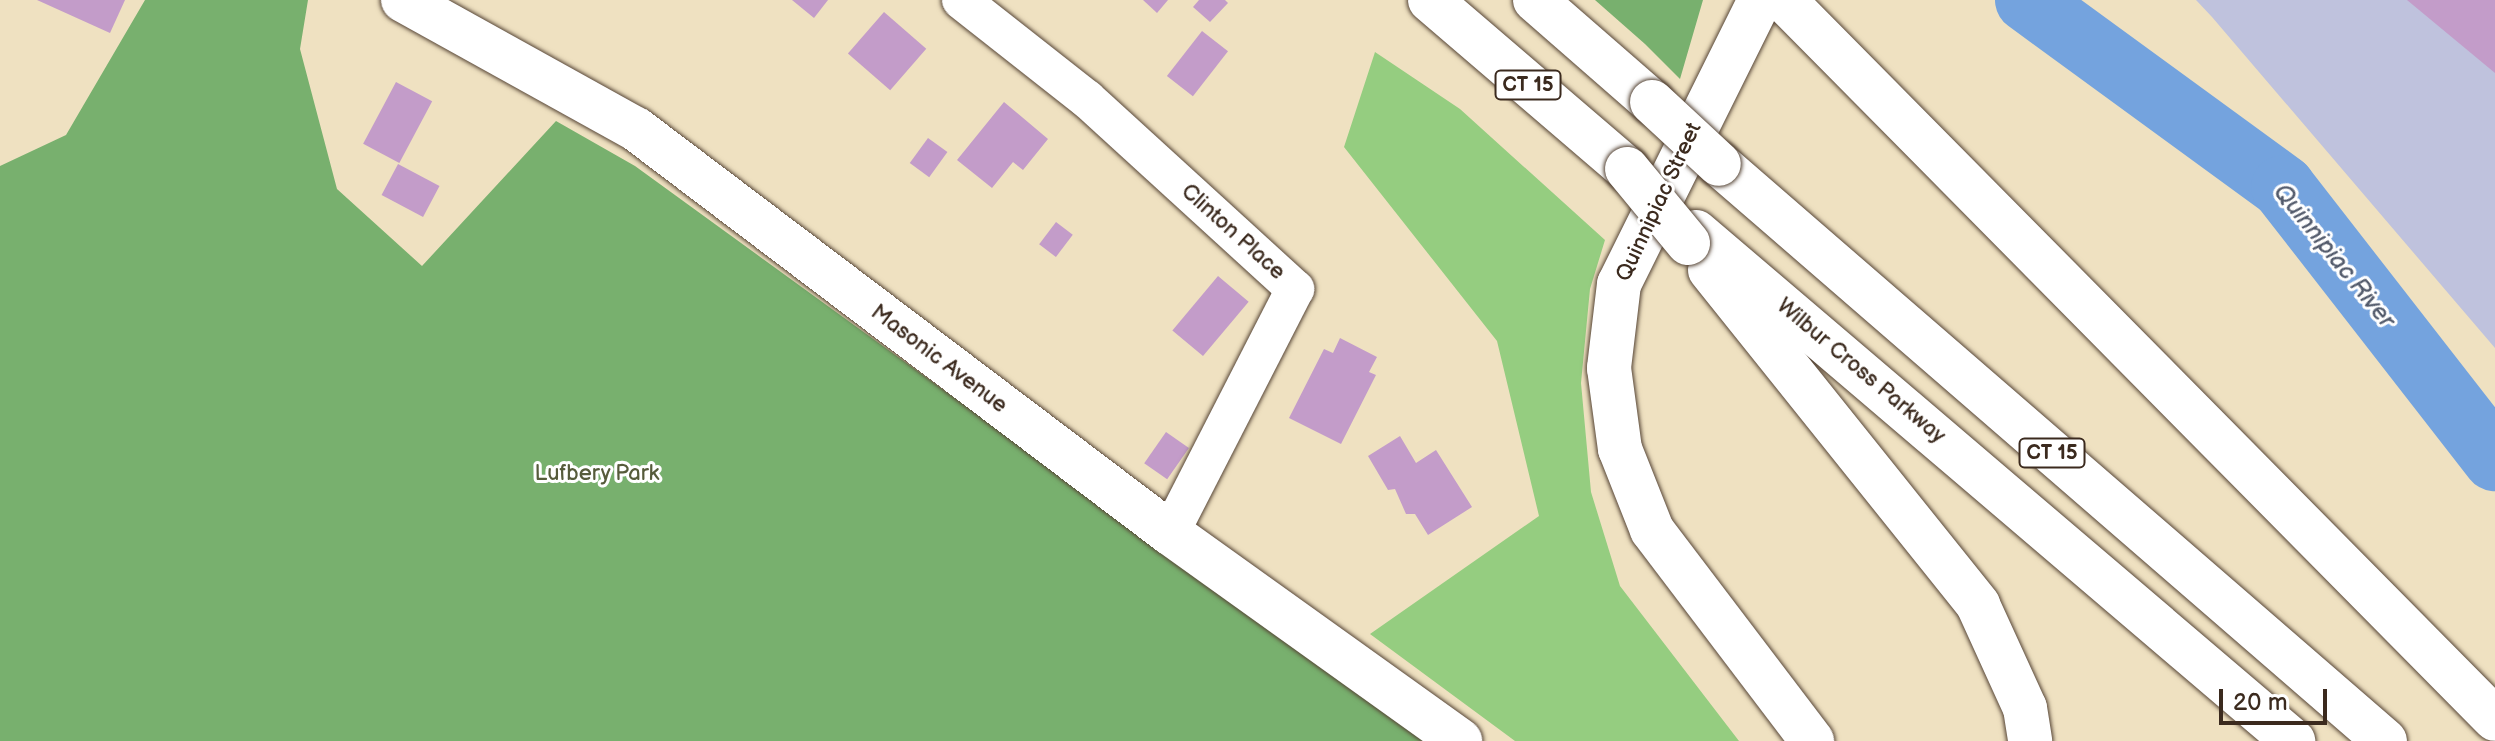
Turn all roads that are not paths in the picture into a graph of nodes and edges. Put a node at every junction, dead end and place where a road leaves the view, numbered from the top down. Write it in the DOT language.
graph roads {
  1 [pos="403,0"];
  2 [pos="961,0"];
  3 [pos="1430,0"];
  4 [pos="1535,0"];
  5 [pos="1760,0"];
  6 [pos="1784,0"];
  7 [pos="1692,237"];
  8 [pos="1170,533"];
  9 [pos="2495,719"];
  10 [pos="2025,730"];
  11 [pos="1460,741"];
  12 [pos="1812,741"];
  13 [pos="2293,741"];
  14 [pos="2385,741"];
  1 -- 8 [label="main road, Masonic Avenue"];
  2 -- 8 [label="street, Clinton Place"];
  3 -- 7 [label="main road, Wilbur Cross Parkway / CT 15, bridge"];
  4 -- 14 [label="main road, CT 15, bridge"];
  5 -- 12 [label="main road, Quinnipiac Street"];
  6 -- 9 [label="main road"];
  7 -- 10 [label="main road"];
  7 -- 13 [label="main road, Wilbur Cross Parkway / CT 15"];
  8 -- 11 [label="main road, Masonic Avenue"];
}
